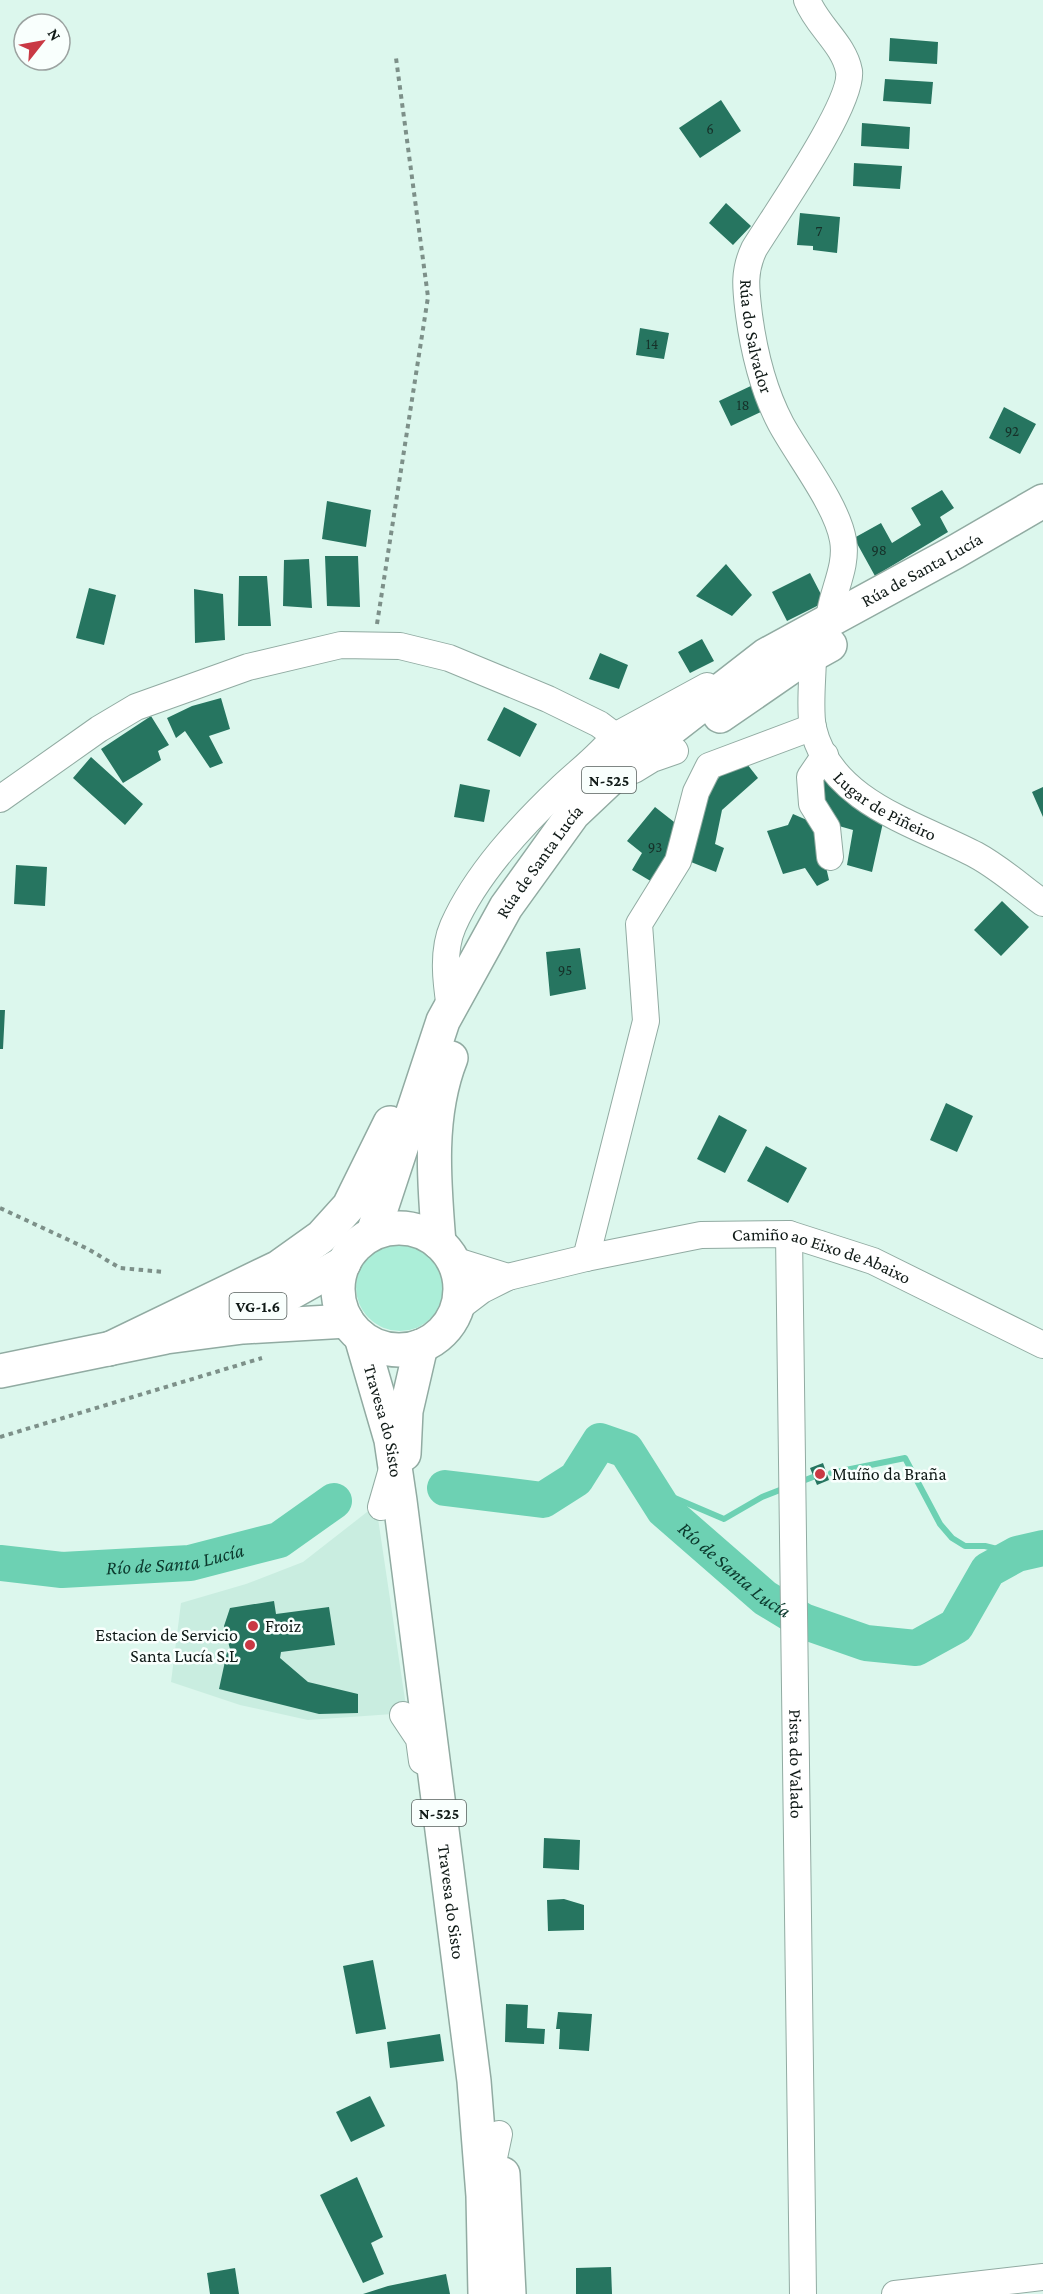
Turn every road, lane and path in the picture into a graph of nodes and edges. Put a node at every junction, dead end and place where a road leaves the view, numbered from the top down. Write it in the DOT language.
graph roads {
  1 [pos="807,0"];
  2 [pos="396,58"];
  3 [pos="1043,501"];
  4 [pos="1043,520"];
  5 [pos="829,620"];
  6 [pos="374,646"];
  7 [pos="766,655"];
  8 [pos="813,655"];
  9 [pos="813,727"];
  10 [pos="615,736"];
  11 [pos="675,751"];
  12 [pos="825,755"];
  13 [pos="0,799"];
  14 [pos="830,857"];
  15 [pos="474,890"];
  16 [pos="1043,903"];
  17 [pos="450,939"];
  18 [pos="476,963"];
  19 [pos="450,1008"];
  20 [pos="440,1059"];
  21 [pos="0,1208"];
  22 [pos="373,1233"];
  23 [pos="789,1234"];
  24 [pos="446,1252"];
  25 [pos="585,1258"];
  26 [pos="344,1263"];
  27 [pos="164,1272"];
  28 [pos="508,1277"];
  29 [pos="457,1309"];
  30 [pos="354,1329"];
  31 [pos="166,1337"];
  32 [pos="1043,1345"];
  33 [pos="421,1346"];
  34 [pos="109,1349"];
  35 [pos="262,1358"];
  36 [pos="0,1371"];
  37 [pos="0,1437"];
  38 [pos="394,1460"];
  39 [pos="381,1507"];
  40 [pos="403,1715"];
  41 [pos="474,2081"];
  42 [pos="499,2134"];
  43 [pos="483,2196"];
  44 [pos="1043,2277"];
  45 [pos="471,2294"];
  46 [pos="484,2294"];
  47 [pos="496,2294"];
  48 [pos="509,2294"];
  49 [pos="803,2294"];
  50 [pos="895,2294"];
  1 -- 5 [label="street, Rúa do Salvador"];
  2 -- 6 [label="path"];
  3 -- 5 [label="highway, Rúa de Santa Lucía / N-525"];
  4 -- 8 [label="highway, Rúa de Santa Lucía / N-525"];
  5 -- 7 [label="highway, Rúa de Santa Lucía / N-525"];
  6 -- 10 [label="street"];
  6 -- 13 [label="street"];
  7 -- 10 [label="street"];
  7 -- 18 [label="highway, Rúa de Santa Lucía / N-525"];
  8 -- 9 [label="street, Lugar de Piñeiro"];
  8 -- 11 [label="highway, Rúa de Santa Lucía / N-525"];
  9 -- 12 [label="street, Lugar de Piñeiro"];
  9 -- 25 [label="street"];
  10 -- 15 [label="street"];
  11 -- 18 [label="street"];
  11 -- 20 [label="highway, Rúa de Santa Lucía / N-525"];
  12 -- 14 [label="street"];
  12 -- 16 [label="street, Lugar de Piñeiro"];
  15 -- 17 [label="street"];
  15 -- 18 [label="street"];
  17 -- 18 [label="street"];
  17 -- 19 [label="street"];
  18 -- 19 [label="highway, Rúa de Santa Lucía / N-525"];
  18 -- 20 [label="street"];
  19 -- 20 [label="highway, Rúa de Santa Lucía / N-525"];
  20 -- 22 [label="highway, Rúa de Santa Lucía / N-525"];
  20 -- 24 [label="highway, Rúa de Santa Lucía / N-525"];
  20 -- 34 [label="highway"];
  21 -- 27 [label="path"];
  22 -- 24 [label="highway"];
  22 -- 26 [label="highway, N-525"];
  23 -- 25 [label="street, Camiño ao Eixo de Abaixo"];
  23 -- 32 [label="street, Camiño ao Eixo de Abaixo"];
  23 -- 49 [label="street, Pista do Valado"];
  24 -- 28 [label="street"];
  24 -- 29 [label="highway, N-525"];
  25 -- 28 [label="street, Camiño ao Eixo de Abaixo"];
  26 -- 30 [label="highway, N-525"];
  26 -- 31 [label="highway, VG-1.6"];
  28 -- 29 [label="street"];
  29 -- 33 [label="highway, N-525"];
  30 -- 31 [label="highway, VG-1.6"];
  30 -- 33 [label="highway"];
  30 -- 38 [label="highway, Travesa do Sisto / N-525"];
  31 -- 34 [label="highway, VG-1.6"];
  33 -- 42 [label="highway, Travesa do Sisto / N-525"];
  34 -- 36 [label="highway, VG-1.6"];
  35 -- 37 [label="path"];
  38 -- 39 [label="street"];
  38 -- 41 [label="highway, Travesa do Sisto / N-525"];
  40 -- 41 [label="street"];
  41 -- 43 [label="highway, Travesa do Sisto / N-525"];
  42 -- 47 [label="street"];
  42 -- 48 [label="highway, Travesa do Sisto / N-525"];
  43 -- 45 [label="street"];
  43 -- 46 [label="highway, Travesa do Sisto / N-525"];
  44 -- 50 [label="street"];
}
